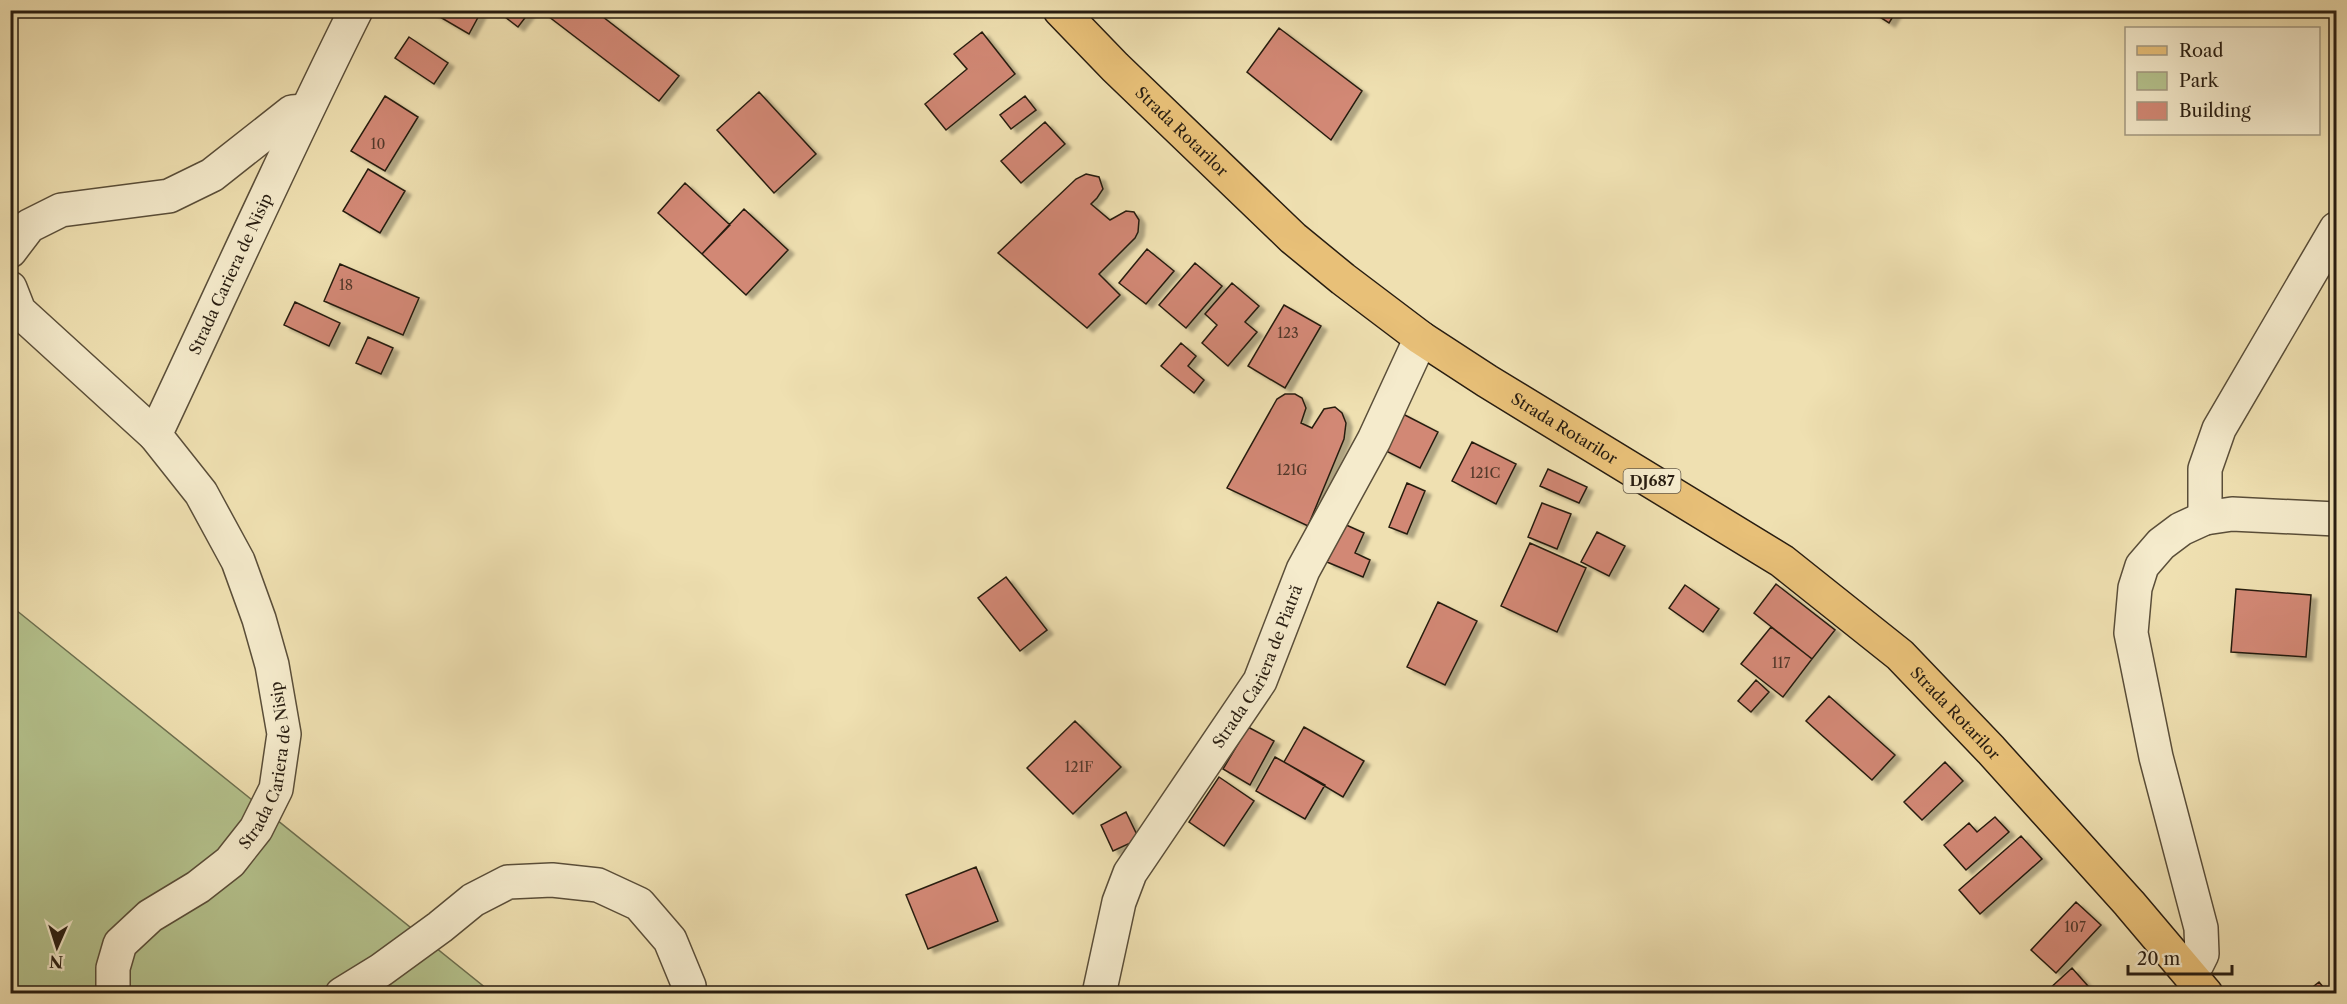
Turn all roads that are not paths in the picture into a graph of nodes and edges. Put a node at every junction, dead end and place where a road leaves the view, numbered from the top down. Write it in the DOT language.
graph roads {
  1 [pos="356,10"];
  2 [pos="1060,10"];
  3 [pos="305,111"];
  4 [pos="2337,229"];
  5 [pos="10,251"];
  6 [pos="10,288"];
  7 [pos="1421,338"];
  8 [pos="154,435"];
  9 [pos="2205,518"];
  10 [pos="2337,519"];
  11 [pos="2199,984"];
  12 [pos="113,993"];
  13 [pos="342,993"];
  14 [pos="690,993"];
  15 [pos="1099,993"];
  1 -- 3 [label="street, Strada Cariera de Nisip"];
  2 -- 7 [label="main road, Strada Rotarilor / DJ687"];
  3 -- 5 [label="street"];
  3 -- 8 [label="street, Strada Cariera de Nisip"];
  4 -- 9 [label="street"];
  6 -- 8 [label="street, Strada Cariera de Nisip"];
  7 -- 11 [label="main road, Strada Rotarilor / DJ687"];
  7 -- 15 [label="street, Strada Cariera de Piatră"];
  8 -- 12 [label="street, Strada Cariera de Nisip"];
  9 -- 10 [label="street, Strada Rotarilor"];
  9 -- 11 [label="street, Strada Rotarilor"];
  13 -- 14 [label="street"];
}
